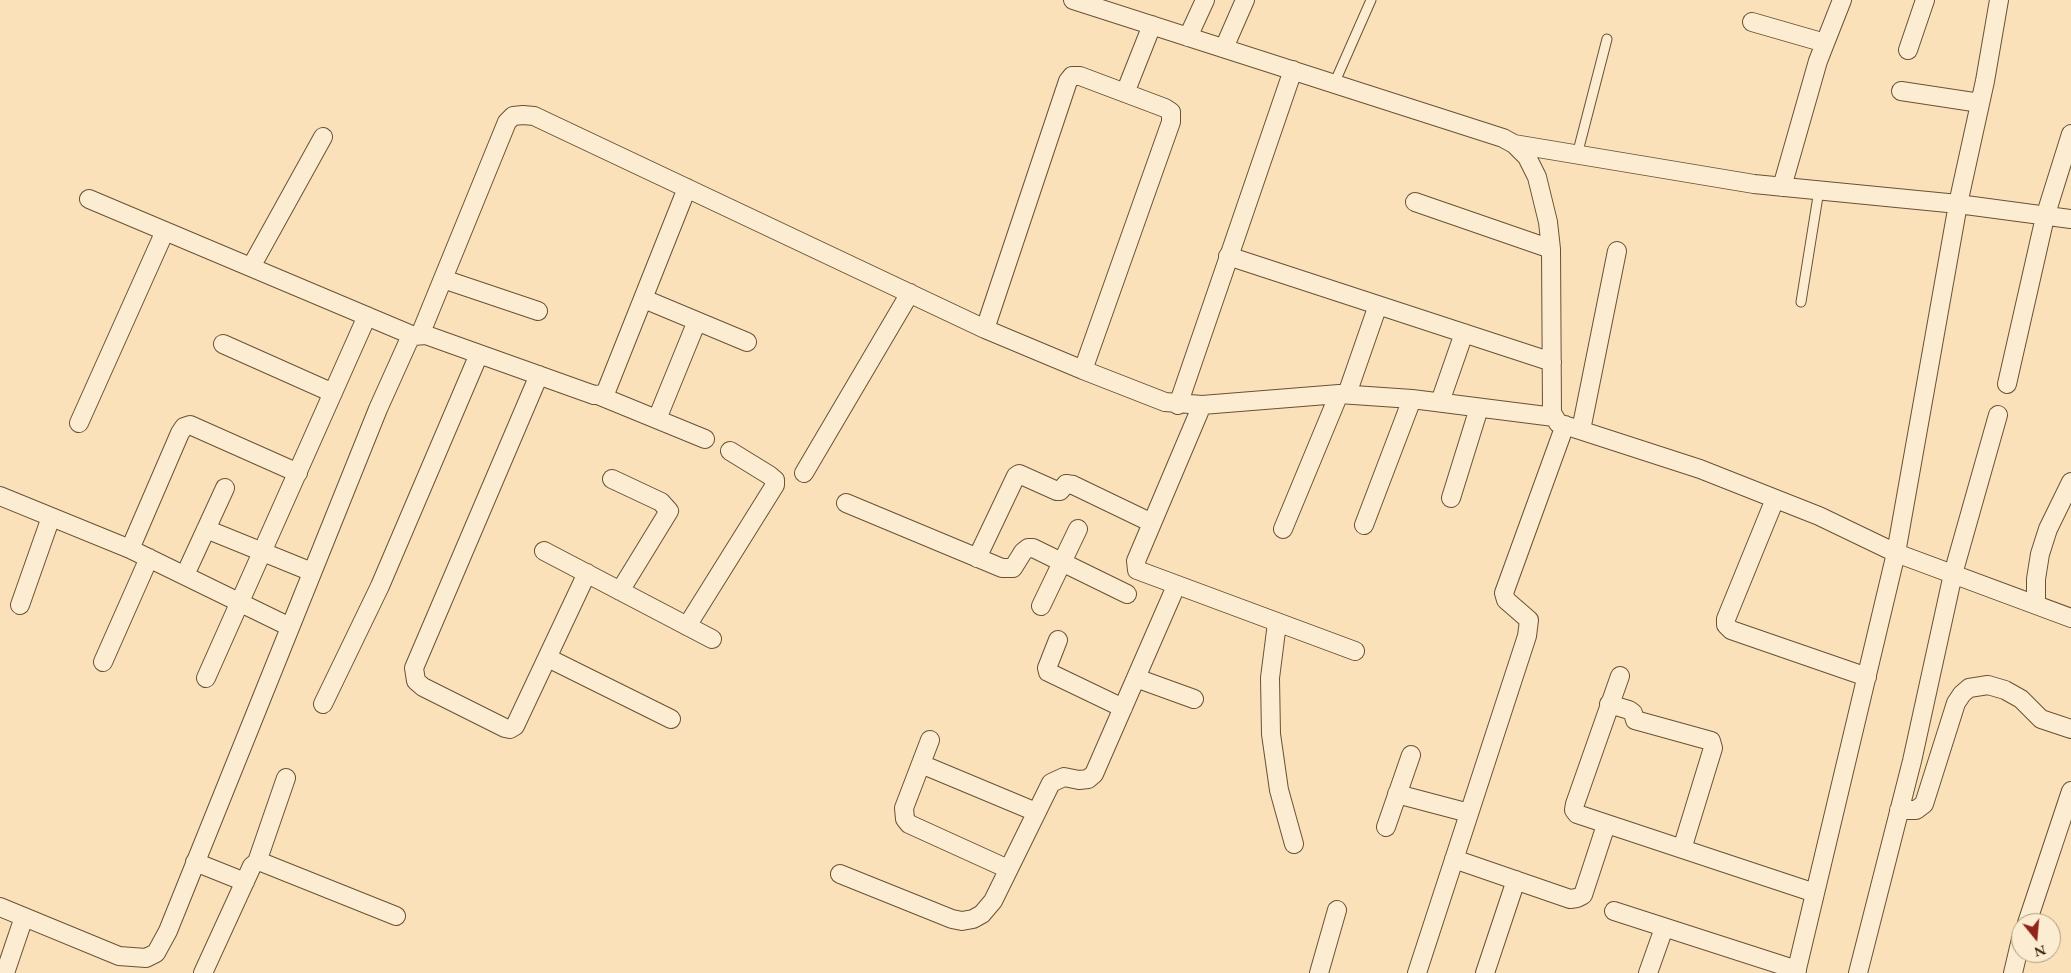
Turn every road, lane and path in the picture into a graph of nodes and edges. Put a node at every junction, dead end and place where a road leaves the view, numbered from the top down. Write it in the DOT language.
graph roads {
  1 [pos="1205,0"];
  2 [pos="1245,0"];
  3 [pos="1371,0"];
  4 [pos="1842,0"];
  5 [pos="1925,0"];
  6 [pos="1999,0"];
  7 [pos="1079,1"];
  8 [pos="1752,22"];
  9 [pos="1152,25"];
  10 [pos="1188,37"];
  11 [pos="1607,38"];
  12 [pos="1825,43"];
  13 [pos="1224,48"];
  14 [pos="1908,50"];
  15 [pos="1293,70"];
  16 [pos="1334,84"];
  17 [pos="1901,91"];
  18 [pos="1125,93"];
  19 [pos="1980,102"];
  20 [pos="2071,134"];
  21 [pos="323,137"];
  22 [pos="1514,144"];
  23 [pos="1577,155"];
  24 [pos="1782,187"];
  25 [pos="687,188"];
  26 [pos="1819,190"];
  27 [pos="89,198"];
  28 [pos="1415,202"];
  29 [pos="1958,204"];
  30 [pos="2045,217"];
  31 [pos="2071,219"];
  32 [pos="165,231"];
  33 [pos="1551,249"];
  34 [pos="1617,251"];
  35 [pos="1228,256"];
  36 [pos="251,267"];
  37 [pos="443,279"];
  38 [pos="910,294"];
  39 [pos="644,299"];
  40 [pos="1801,302"];
  41 [pos="1378,305"];
  42 [pos="538,311"];
  43 [pos="367,316"];
  44 [pos="697,321"];
  45 [pos="985,328"];
  46 [pos="1464,333"];
  47 [pos="417,335"];
  48 [pos="747,342"];
  49 [pos="223,344"];
  50 [pos="478,354"];
  51 [pos="1552,362"];
  52 [pos="1083,370"];
  53 [pos="539,375"];
  54 [pos="2008,384"];
  55 [pos="333,393"];
  56 [pos="1343,394"];
  57 [pos="600,396"];
  58 [pos="1412,399"];
  59 [pos="1440,402"];
  60 [pos="1178,405"];
  61 [pos="1202,406"];
  62 [pos="1479,408"];
  63 [pos="1998,415"];
  64 [pos="657,419"];
  65 [pos="79,423"];
  66 [pos="1567,424"];
  67 [pos="705,439"];
  68 [pos="730,451"];
  69 [pos="298,473"];
  70 [pos="804,473"];
  71 [pos="612,479"];
  72 [pos="2071,482"];
  73 [pos="225,488"];
  74 [pos="0,496"];
  75 [pos="1451,498"];
  76 [pos="1775,499"];
  77 [pos="846,503"];
  78 [pos="51,517"];
  79 [pos="1152,523"];
  80 [pos="1364,525"];
  81 [pos="1078,528"];
  82 [pos="206,529"];
  83 [pos="1283,529"];
  84 [pos="130,549"];
  85 [pos="263,551"];
  86 [pos="544,551"];
  87 [pos="1896,553"];
  88 [pos="148,558"];
  89 [pos="977,558"];
  90 [pos="1062,564"];
  91 [pos="312,572"];
  92 [pos="587,573"];
  93 [pos="1952,574"];
  94 [pos="185,575"];
  95 [pos="1176,586"];
  96 [pos="620,591"];
  97 [pos="1127,594"];
  98 [pos="240,602"];
  99 [pos="2036,604"];
  100 [pos="20,605"];
  101 [pos="1041,606"];
  102 [pos="2071,618"];
  103 [pos="1277,622"];
  104 [pos="687,626"];
  105 [pos="290,628"];
  106 [pos="712,639"];
  107 [pos="1058,640"];
  108 [pos="1355,651"];
  109 [pos="548,658"];
  110 [pos="103,662"];
  111 [pos="1620,676"];
  112 [pos="1866,677"];
  113 [pos="206,678"];
  114 [pos="1136,678"];
  115 [pos="1194,699"];
  116 [pos="323,704"];
  117 [pos="1610,704"];
  118 [pos="1123,708"];
  119 [pos="671,720"];
  120 [pos="2071,729"];
  121 [pos="930,740"];
  122 [pos="1410,755"];
  123 [pos="921,764"];
  124 [pos="286,778"];
  125 [pos="2071,791"];
  126 [pos="1397,794"];
  127 [pos="1899,810"];
  128 [pos="1036,812"];
  129 [pos="1468,813"];
  130 [pos="1606,825"];
  131 [pos="1386,827"];
  132 [pos="1294,844"];
  133 [pos="1682,849"];
  134 [pos="1454,859"];
  135 [pos="195,862"];
  136 [pos="257,862"];
  137 [pos="1008,869"];
  138 [pos="840,874"];
  139 [pos="1516,880"];
  140 [pos="245,882"];
  141 [pos="1815,893"];
  142 [pos="0,907"];
  143 [pos="1337,910"];
  144 [pos="1614,911"];
  145 [pos="2030,913"];
  146 [pos="396,916"];
  147 [pos="24,917"];
  148 [pos="1664,928"];
  149 [pos="1797,972"];
  150 [pos="5,973"];
  151 [pos="203,973"];
  152 [pos="1319,973"];
  153 [pos="1416,973"];
  154 [pos="1485,973"];
  155 [pos="1648,973"];
  156 [pos="1858,973"];
  1 -- 10 [label="street"];
  2 -- 13 [label="street"];
  3 -- 16 [label="lane"];
  4 -- 12 [label="street"];
  5 -- 14 [label="street"];
  6 -- 19 [label="street"];
  7 -- 9 [label="street"];
  8 -- 12 [label="street"];
  9 -- 10 [label="street"];
  9 -- 18 [label="street"];
  10 -- 13 [label="street"];
  11 -- 23 [label="lane"];
  12 -- 24 [label="street"];
  13 -- 15 [label="street"];
  15 -- 16 [label="street"];
  15 -- 35 [label="street"];
  16 -- 22 [label="street"];
  17 -- 19 [label="street"];
  18 -- 45 [label="street"];
  18 -- 52 [label="street"];
  19 -- 29 [label="street"];
  20 -- 30 [label="street"];
  21 -- 36 [label="street"];
  22 -- 23 [label="street"];
  22 -- 33 [label="street"];
  23 -- 24 [label="street"];
  24 -- 26 [label="street"];
  25 -- 37 [label="street"];
  25 -- 38 [label="street"];
  25 -- 39 [label="street"];
  26 -- 29 [label="street"];
  26 -- 40 [label="lane"];
  27 -- 32 [label="street"];
  28 -- 33 [label="street"];
  29 -- 30 [label="street"];
  29 -- 87 [label="street"];
  30 -- 31 [label="street"];
  30 -- 54 [label="street"];
  32 -- 36 [label="street"];
  32 -- 65 [label="street"];
  33 -- 51 [label="street"];
  34 -- 66 [label="street"];
  35 -- 41 [label="street"];
  35 -- 60 [label="street"];
  36 -- 43 [label="street"];
  37 -- 42 [label="street"];
  37 -- 47 [label="street"];
  38 -- 45 [label="street"];
  38 -- 70 [label="street"];
  39 -- 44 [label="street"];
  39 -- 57 [label="street"];
  41 -- 46 [label="street"];
  41 -- 56 [label="street"];
  43 -- 47 [label="street"];
  43 -- 55 [label="street"];
  44 -- 48 [label="street"];
  44 -- 64 [label="street"];
  45 -- 52 [label="street"];
  46 -- 51 [label="street"];
  46 -- 59 [label="street"];
  47 -- 50 [label="street"];
  47 -- 91 [label="street"];
  49 -- 55 [label="street"];
  50 -- 53 [label="street"];
  50 -- 116 [label="street"];
  51 -- 66 [label="street"];
  52 -- 60 [label="street"];
  53 -- 57 [label="street"];
  53 -- 109 [label="street"];
  55 -- 69 [label="street"];
  56 -- 58 [label="street"];
  56 -- 61 [label="street"];
  56 -- 83 [label="street"];
  57 -- 64 [label="street"];
  58 -- 59 [label="street"];
  58 -- 80 [label="street"];
  59 -- 62 [label="street"];
  60 -- 61 [label="street"];
  61 -- 79 [label="street"];
  62 -- 66 [label="street"];
  62 -- 75 [label="street"];
  63 -- 93 [label="street"];
  64 -- 67 [label="street"];
  66 -- 76 [label="street"];
  66 -- 129 [label="street"];
  68 -- 104 [label="street"];
  69 -- 84 [label="street"];
  69 -- 85 [label="street"];
  71 -- 96 [label="street"];
  72 -- 99 [label="street"];
  73 -- 82 [label="street"];
  74 -- 78 [label="street"];
  76 -- 87 [label="street"];
  76 -- 112 [label="street"];
  77 -- 89 [label="street"];
  78 -- 84 [label="street"];
  78 -- 100 [label="street"];
  79 -- 89 [label="street"];
  79 -- 95 [label="street"];
  81 -- 90 [label="street"];
  82 -- 85 [label="street"];
  82 -- 94 [label="street"];
  84 -- 88 [label="street"];
  85 -- 91 [label="street"];
  85 -- 98 [label="street"];
  86 -- 92 [label="street"];
  87 -- 93 [label="street"];
  87 -- 112 [label="street"];
  88 -- 94 [label="street"];
  88 -- 110 [label="street"];
  89 -- 90 [label="street"];
  90 -- 97 [label="street"];
  90 -- 101 [label="street"];
  91 -- 105 [label="street"];
  92 -- 96 [label="street"];
  92 -- 109 [label="street"];
  93 -- 99 [label="street"];
  93 -- 127 [label="street"];
  94 -- 98 [label="street"];
  95 -- 103 [label="street"];
  95 -- 114 [label="street"];
  96 -- 104 [label="street"];
  98 -- 105 [label="street"];
  98 -- 113 [label="street"];
  99 -- 102 [label="street"];
  103 -- 108 [label="street"];
  103 -- 132 [label="street"];
  104 -- 106 [label="street"];
  105 -- 135 [label="street"];
  107 -- 118 [label="street"];
  109 -- 119 [label="street"];
  111 -- 117 [label="street"];
  112 -- 141 [label="street"];
  114 -- 115 [label="street"];
  114 -- 118 [label="street"];
  117 -- 130 [label="street"];
  117 -- 133 [label="street"];
  118 -- 128 [label="street"];
  120 -- 127 [label="street"];
  121 -- 123 [label="street"];
  122 -- 126 [label="street"];
  123 -- 128 [label="street"];
  123 -- 137 [label="street"];
  124 -- 136 [label="street"];
  125 -- 145 [label="street"];
  126 -- 129 [label="street"];
  126 -- 131 [label="street"];
  127 -- 156 [label="street"];
  128 -- 137 [label="street"];
  129 -- 134 [label="street"];
  130 -- 133 [label="street"];
  130 -- 139 [label="street"];
  133 -- 141 [label="street"];
  134 -- 139 [label="street"];
  134 -- 153 [label="street"];
  135 -- 140 [label="street"];
  135 -- 147 [label="street"];
  136 -- 140 [label="street"];
  136 -- 146 [label="street"];
  137 -- 138 [label="street"];
  139 -- 154 [label="street"];
  140 -- 151 [label="street"];
  141 -- 149 [label="street"];
  142 -- 147 [label="street"];
  143 -- 152 [label="street"];
  144 -- 148 [label="street"];
  147 -- 150 [label="street"];
  148 -- 149 [label="street"];
  148 -- 155 [label="street"];
}
